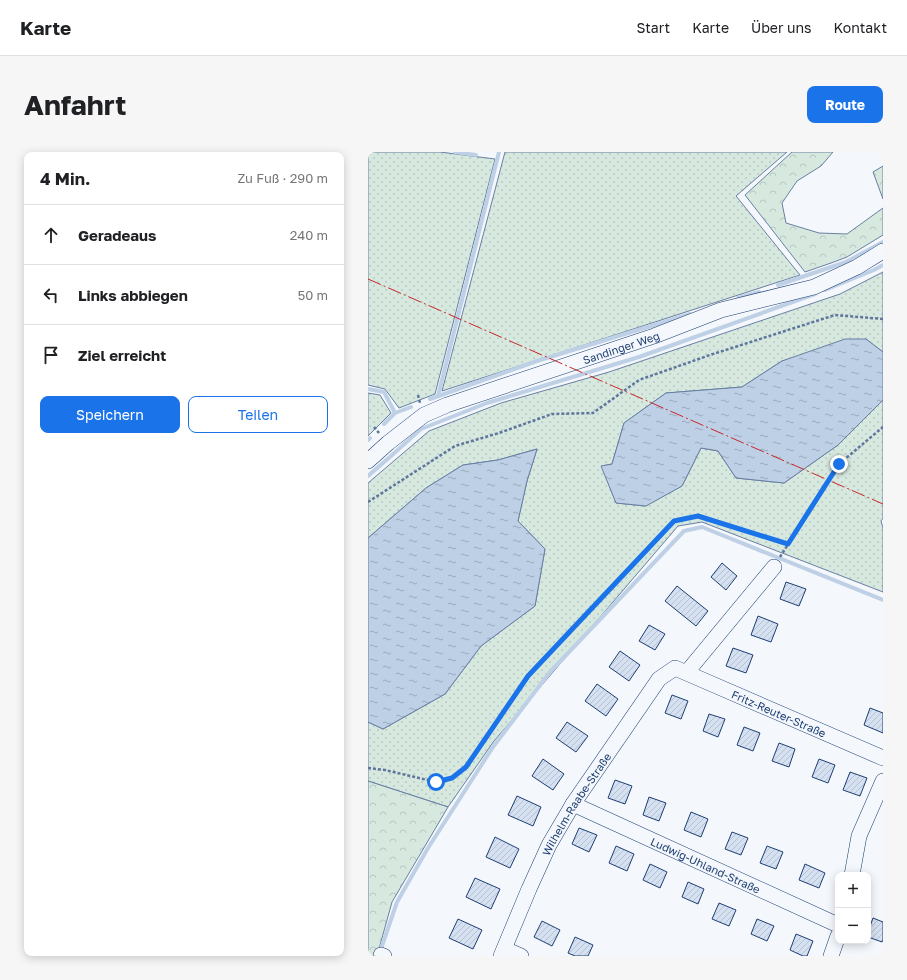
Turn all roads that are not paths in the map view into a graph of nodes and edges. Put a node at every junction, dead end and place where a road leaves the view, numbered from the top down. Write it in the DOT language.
graph roads {
  1 [pos="883,251"];
  2 [pos="368,461"];
  3 [pos="774,567"];
  4 [pos="681,670"];
  5 [pos="883,758"];
  6 [pos="883,781"];
  7 [pos="573,804"];
  8 [pos="853,872"];
  9 [pos="835,925"];
  10 [pos="835,944"];
  11 [pos="503,952"];
  12 [pos="521,956"];
  13 [pos="831,956"];
  1 -- 2 [label="street, Sandinger Weg"];
  3 -- 4 [label="street, Wilhelm-Raabe-Straße"];
  4 -- 5 [label="street, Fritz-Reuter-Straße"];
  4 -- 7 [label="street, Wilhelm-Raabe-Straße"];
  6 -- 8 [label="street"];
  7 -- 9 [label="street, Ludwig-Uhland-Straße"];
  7 -- 11 [label="street, Wilhelm-Raabe-Straße"];
  10 -- 13 [label="street"];
  11 -- 12 [label="street"];
}
